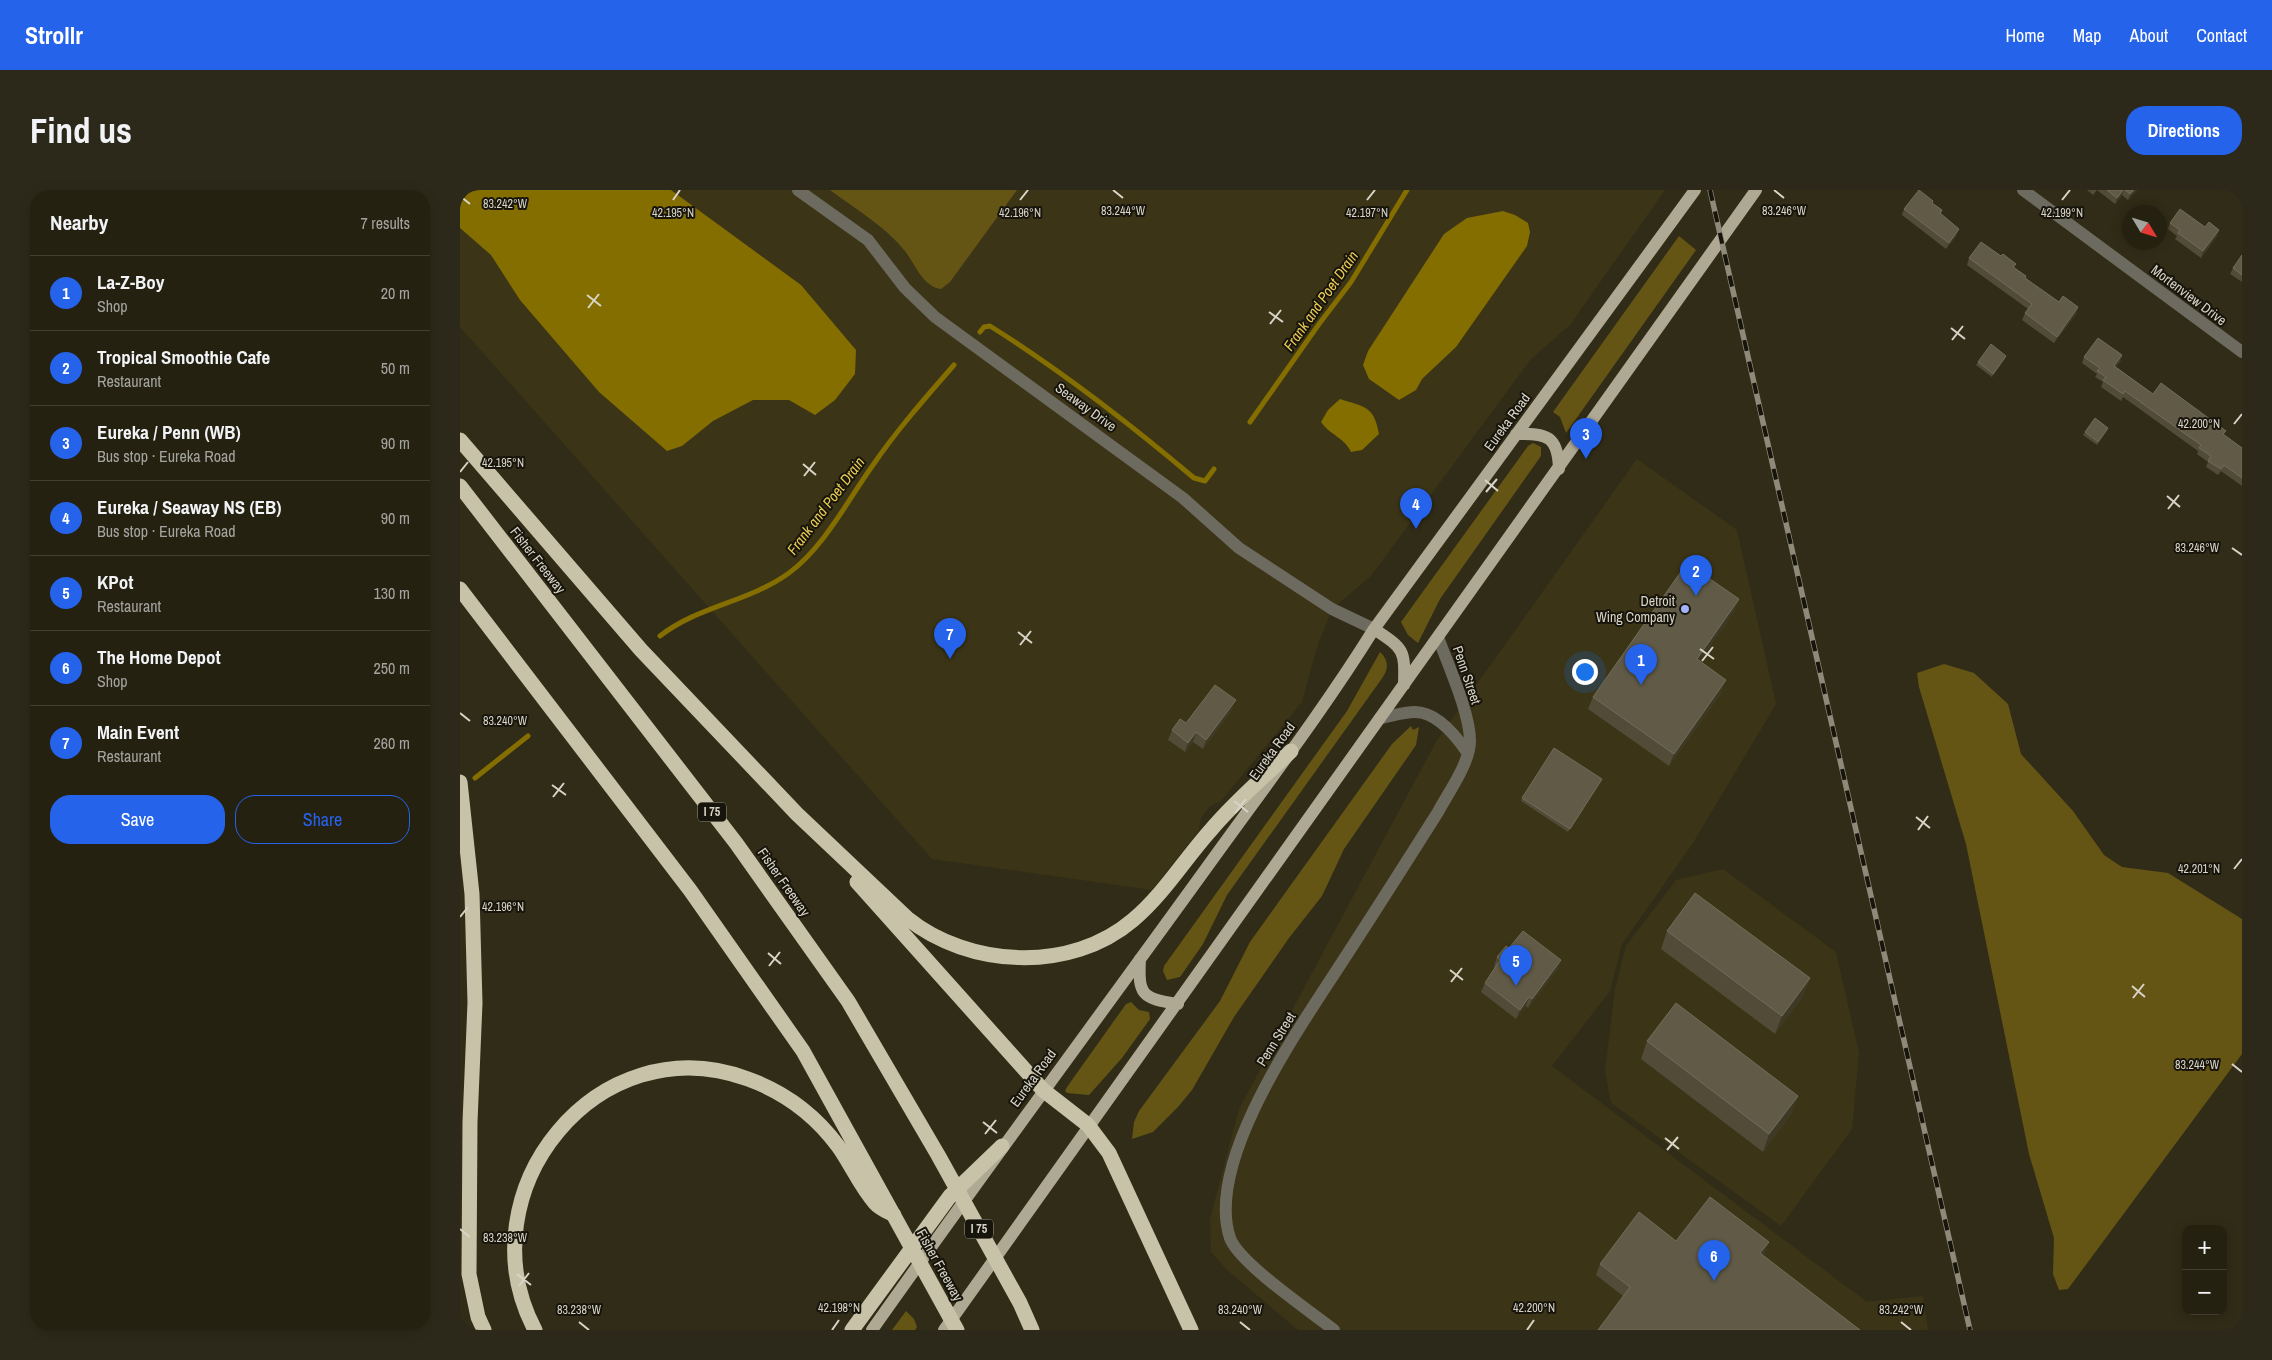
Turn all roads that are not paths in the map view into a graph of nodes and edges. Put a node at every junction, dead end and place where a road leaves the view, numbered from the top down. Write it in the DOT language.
graph roads {
  1 [pos="798,190"];
  2 [pos="1695,190"];
  3 [pos="1756,190"];
  4 [pos="2023,190"];
  5 [pos="2242,352"];
  6 [pos="1516,434"];
  7 [pos="460,440"];
  8 [pos="1559,469"];
  9 [pos="460,486"];
  10 [pos="460,589"];
  11 [pos="1374,629"];
  12 [pos="1438,637"];
  13 [pos="1404,685"];
  14 [pos="1380,718"];
  15 [pos="1291,750"];
  16 [pos="1467,752"];
  17 [pos="460,782"];
  18 [pos="797,814"];
  19 [pos="1140,960"];
  20 [pos="1178,1004"];
  21 [pos="1043,1090"];
  22 [pos="1088,1125"];
  23 [pos="1002,1146"];
  24 [pos="894,1215"];
  25 [pos="484,1330"];
  26 [pos="535,1330"];
  27 [pos="852,1330"];
  28 [pos="872,1330"];
  29 [pos="944,1330"];
  30 [pos="957,1330"];
  31 [pos="1032,1330"];
  32 [pos="1191,1330"];
  33 [pos="1334,1330"];
  1 -- 11 [label="street, Seaway Drive"];
  2 -- 6 [label="main road, Eureka Road"];
  3 -- 8 [label="main road"];
  4 -- 5 [label="street, Mortenview Drive"];
  6 -- 8 [label="main road"];
  6 -- 11 [label="main road, Eureka Road"];
  7 -- 18 [label="highway"];
  8 -- 12 [label="main road"];
  9 -- 31 [label="highway, Fisher Freeway / I 75"];
  10 -- 24 [label="highway, Fisher Freeway"];
  11 -- 13 [label="main road"];
  11 -- 15 [label="main road, Eureka Road"];
  12 -- 13 [label="main road"];
  12 -- 16 [label="street, Penn Street"];
  13 -- 14 [label="main road"];
  14 -- 16 [label="street"];
  14 -- 20 [label="main road"];
  15 -- 18 [label="highway"];
  15 -- 19 [label="main road, Eureka Road"];
  16 -- 33 [label="street, Penn Street"];
  17 -- 25 [label="highway"];
  18 -- 21 [label="highway"];
  19 -- 20 [label="main road"];
  19 -- 21 [label="main road, Eureka Road"];
  20 -- 22 [label="main road"];
  21 -- 22 [label="highway"];
  21 -- 23 [label="main road, Eureka Road"];
  22 -- 29 [label="main road"];
  22 -- 32 [label="highway"];
  23 -- 27 [label="highway"];
  23 -- 28 [label="main road, Eureka Road"];
  24 -- 26 [label="highway"];
  24 -- 30 [label="highway, Fisher Freeway"];
}
